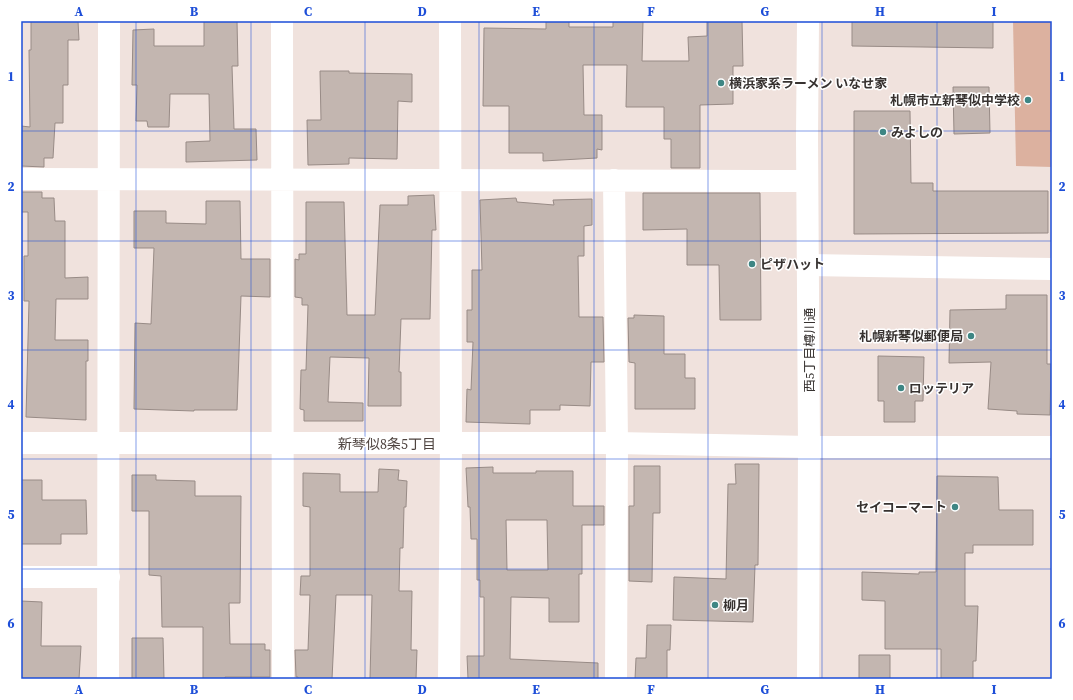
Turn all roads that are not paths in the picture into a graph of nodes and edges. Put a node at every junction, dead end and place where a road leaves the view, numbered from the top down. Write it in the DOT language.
graph roads {
  1 [pos="109,21"];
  2 [pos="282,21"];
  3 [pos="450,21"];
  4 [pos="808,21"];
  5 [pos="21,179"];
  6 [pos="109,180"];
  7 [pos="282,180"];
  8 [pos="449,180"];
  9 [pos="614,180"];
  10 [pos="808,181"];
  11 [pos="808,265"];
  12 [pos="1052,269"];
  13 [pos="21,443"];
  14 [pos="109,443"];
  15 [pos="283,443"];
  16 [pos="451,443"];
  17 [pos="617,443"];
  18 [pos="809,447"];
  19 [pos="1052,447"];
  20 [pos="21,577"];
  21 [pos="108,578"];
  22 [pos="108,679"];
  23 [pos="283,679"];
  24 [pos="449,679"];
  25 [pos="616,679"];
  26 [pos="808,679"];
  1 -- 6 [label="street"];
  2 -- 7 [label="street"];
  3 -- 8 [label="street"];
  4 -- 10 [label="street, 西5丁目樽川通"];
  5 -- 6 [label="street"];
  6 -- 7 [label="street"];
  6 -- 14 [label="street"];
  7 -- 8 [label="street"];
  7 -- 15 [label="street"];
  8 -- 9 [label="street"];
  8 -- 16 [label="street"];
  9 -- 10 [label="street"];
  9 -- 17 [label="street"];
  10 -- 11 [label="street, 西5丁目樽川通"];
  11 -- 12 [label="street"];
  11 -- 18 [label="street, 西5丁目樽川通"];
  13 -- 14 [label="street"];
  14 -- 15 [label="street"];
  14 -- 21 [label="street"];
  15 -- 16 [label="street"];
  15 -- 23 [label="street"];
  16 -- 17 [label="street"];
  16 -- 24 [label="street"];
  17 -- 18 [label="street"];
  17 -- 25 [label="street"];
  18 -- 19 [label="street"];
  18 -- 26 [label="street, 西5丁目樽川通"];
  20 -- 21 [label="street"];
  21 -- 22 [label="street"];
}
